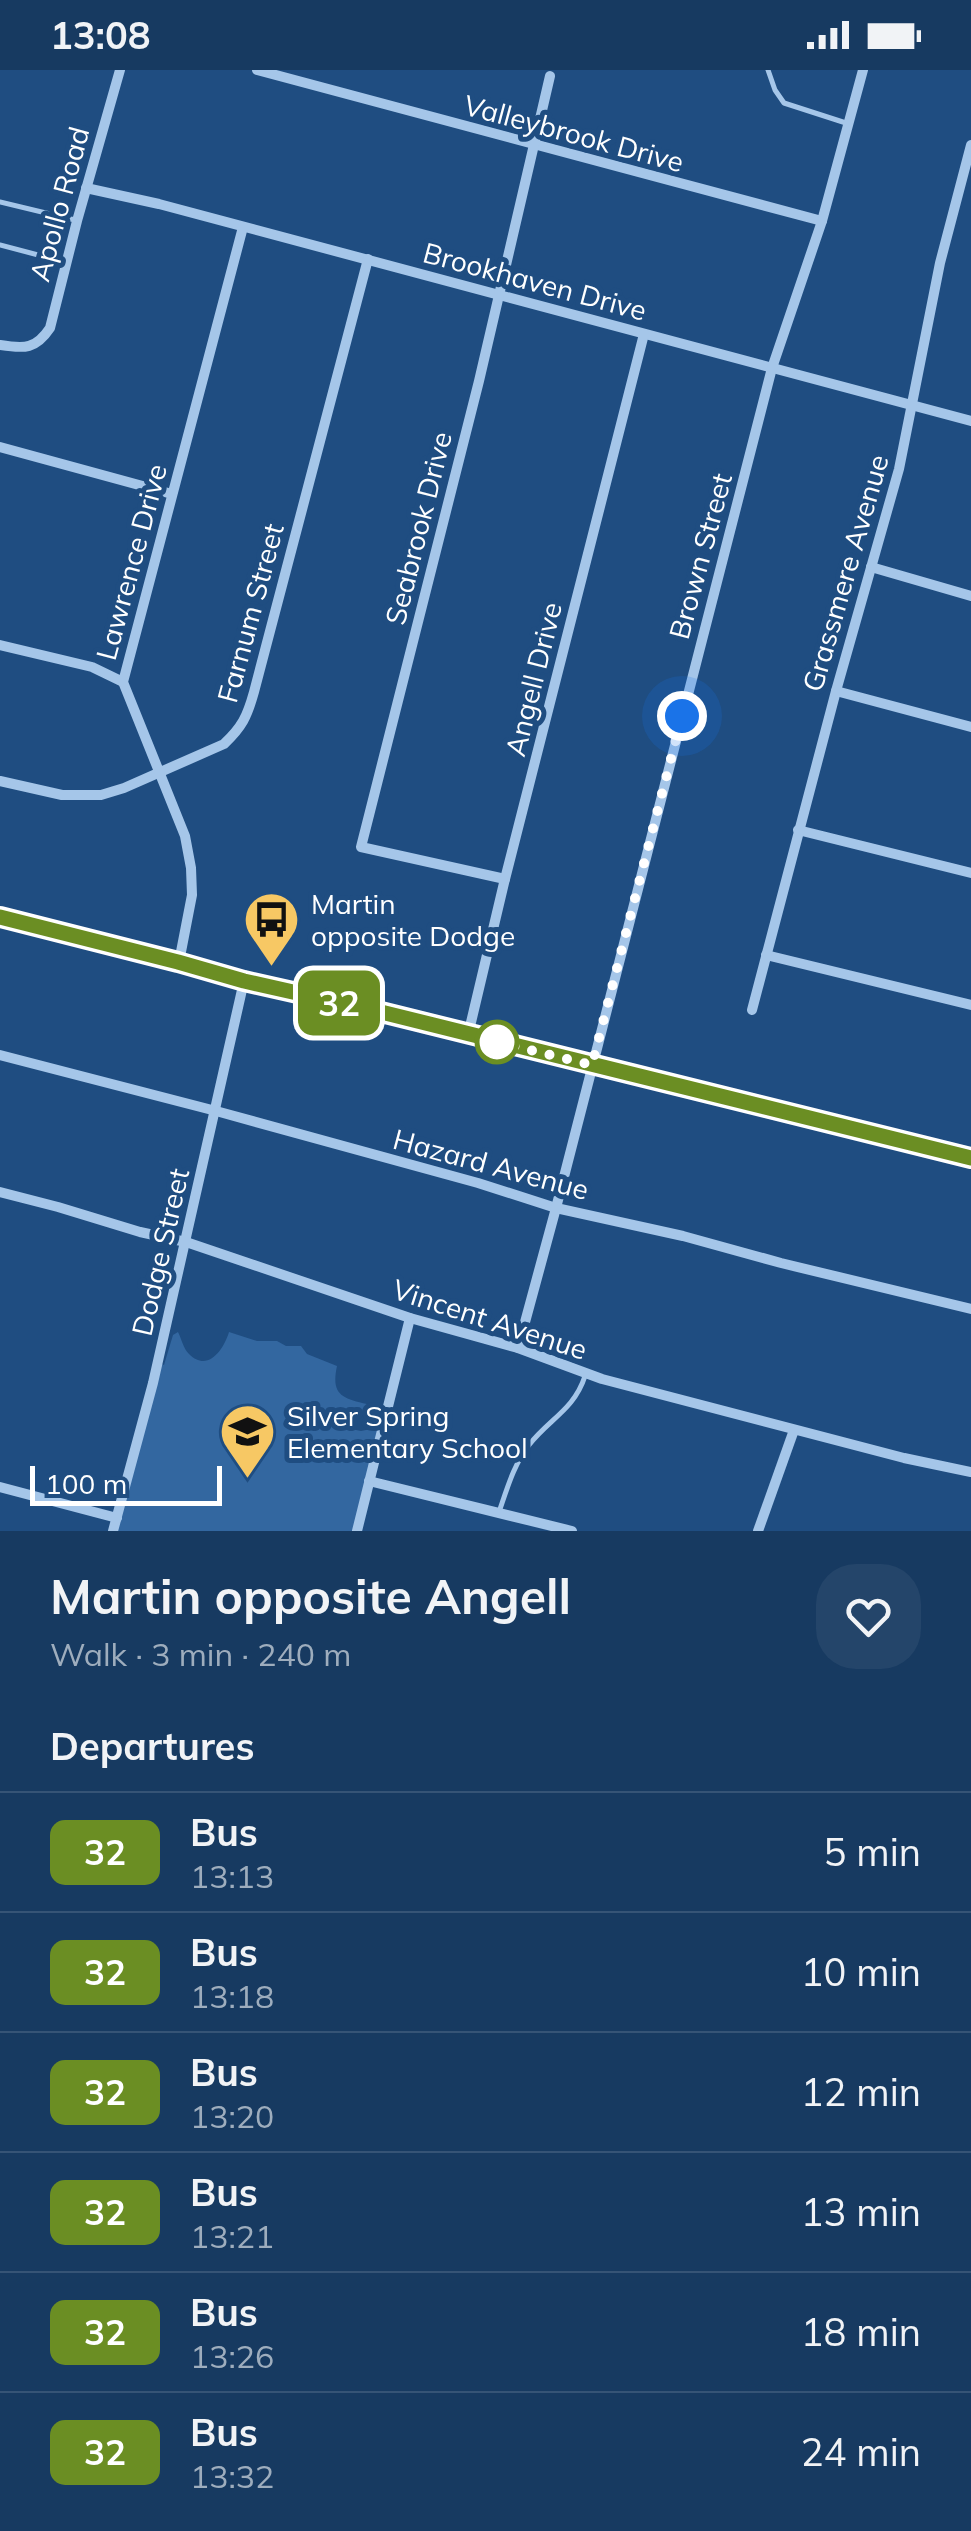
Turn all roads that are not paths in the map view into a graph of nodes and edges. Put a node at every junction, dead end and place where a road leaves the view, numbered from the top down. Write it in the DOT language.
graph roads {
  1 [pos="120,70"];
  2 [pos="257,70"];
  3 [pos="768,70"];
  4 [pos="864,70"];
  5 [pos="550,76"];
  6 [pos="849,124"];
  7 [pos="971,145"];
  8 [pos="534,146"];
  9 [pos="86,188"];
  10 [pos="0,202"];
  11 [pos="77,221"];
  12 [pos="822,222"];
  13 [pos="243,227"];
  14 [pos="0,245"];
  15 [pos="368,259"];
  16 [pos="66,262"];
  17 [pos="499,296"];
  18 [pos="644,334"];
  19 [pos="0,346"];
  20 [pos="772,368"];
  21 [pos="913,405"];
  22 [pos="971,421"];
  23 [pos="0,448"];
  24 [pos="172,494"];
  25 [pos="871,567"];
  26 [pos="971,596"];
  27 [pos="0,645"];
  28 [pos="123,682"];
  29 [pos="836,690"];
  30 [pos="971,727"];
  31 [pos="159,772"];
  32 [pos="0,780"];
  33 [pos="798,830"];
  34 [pos="971,873"];
  35 [pos="505,879"];
  36 [pos="0,917"];
  37 [pos="766,955"];
  38 [pos="178,962"];
  39 [pos="244,981"];
  40 [pos="971,1005"];
  41 [pos="752,1010"];
  42 [pos="468,1035"];
  43 [pos="0,1056"];
  44 [pos="592,1065"];
  45 [pos="216,1111"];
  46 [pos="971,1158"];
  47 [pos="0,1192"];
  48 [pos="556,1208"];
  49 [pos="186,1242"];
  50 [pos="971,1309"];
  51 [pos="410,1318"];
  52 [pos="518,1348"];
  53 [pos="586,1373"];
  54 [pos="794,1430"];
  55 [pos="971,1472"];
  56 [pos="369,1481"];
  57 [pos="0,1487"];
  58 [pos="499,1513"];
  59 [pos="116,1518"];
  60 [pos="113,1531"];
  61 [pos="357,1531"];
  62 [pos="572,1531"];
  63 [pos="758,1531"];
  1 -- 9 [label="street, Apollo Road"];
  2 -- 8 [label="street, Valleybrook Drive"];
  3 -- 6 [label="lane"];
  4 -- 6 [label="street, Brown Street"];
  5 -- 8 [label="street, Seabrook Drive"];
  6 -- 12 [label="street, Brown Street"];
  7 -- 21 [label="street, Grassmere Avenue"];
  8 -- 12 [label="street, Valleybrook Drive"];
  8 -- 17 [label="street, Seabrook Drive"];
  9 -- 11 [label="street, Apollo Road"];
  9 -- 13 [label="street, Brookhaven Drive"];
  10 -- 11 [label="lane"];
  11 -- 16 [label="street, Apollo Road"];
  12 -- 20 [label="street, Brown Street"];
  13 -- 15 [label="street, Brookhaven Drive"];
  13 -- 24 [label="street, Lawrence Drive"];
  14 -- 16 [label="lane"];
  15 -- 17 [label="street, Brookhaven Drive"];
  15 -- 31 [label="street, Farnum Street"];
  16 -- 19 [label="street, Apollo Road"];
  17 -- 18 [label="street, Brookhaven Drive"];
  17 -- 35 [label="street, Seabrook Drive"];
  18 -- 20 [label="street, Brookhaven Drive"];
  18 -- 35 [label="street, Angell Drive"];
  20 -- 21 [label="street, Brookhaven Drive"];
  20 -- 44 [label="street, Brown Street"];
  21 -- 22 [label="street, Brookhaven Drive"];
  21 -- 25 [label="street, Grassmere Avenue"];
  23 -- 24 [label="street"];
  24 -- 28 [label="street, Lawrence Drive"];
  25 -- 26 [label="street"];
  25 -- 29 [label="street, Grassmere Avenue"];
  27 -- 28 [label="street"];
  28 -- 31 [label="street, Lawrence Drive"];
  29 -- 30 [label="street"];
  29 -- 33 [label="street, Grassmere Avenue"];
  31 -- 32 [label="street, Farnum Street"];
  31 -- 38 [label="street, Lawrence Drive"];
  33 -- 34 [label="street"];
  33 -- 37 [label="street, Grassmere Avenue"];
  35 -- 42 [label="street, Angell Drive"];
  36 -- 38 [label="street"];
  37 -- 40 [label="street"];
  37 -- 41 [label="street, Grassmere Avenue"];
  38 -- 39 [label="street"];
  39 -- 42 [label="street"];
  39 -- 45 [label="street, Dodge Street"];
  42 -- 44 [label="street"];
  43 -- 45 [label="street, Hazard Avenue"];
  44 -- 46 [label="street"];
  44 -- 48 [label="street, Brown Street"];
  45 -- 48 [label="street, Hazard Avenue"];
  45 -- 49 [label="street, Dodge Street"];
  47 -- 49 [label="street, Vincent Avenue"];
  48 -- 50 [label="street, Hazard Avenue"];
  48 -- 52 [label="street, Brown Street"];
  49 -- 51 [label="street, Vincent Avenue"];
  49 -- 59 [label="street, Dodge Street"];
  51 -- 52 [label="street, Vincent Avenue"];
  51 -- 56 [label="street"];
  52 -- 53 [label="street, Vincent Avenue"];
  53 -- 54 [label="street, Vincent Avenue"];
  53 -- 58 [label="lane"];
  54 -- 55 [label="street, Vincent Avenue"];
  54 -- 63 [label="street"];
  56 -- 58 [label="street"];
  56 -- 61 [label="street"];
  57 -- 59 [label="street"];
  58 -- 62 [label="street"];
  59 -- 60 [label="street, Dodge Street"];
}
